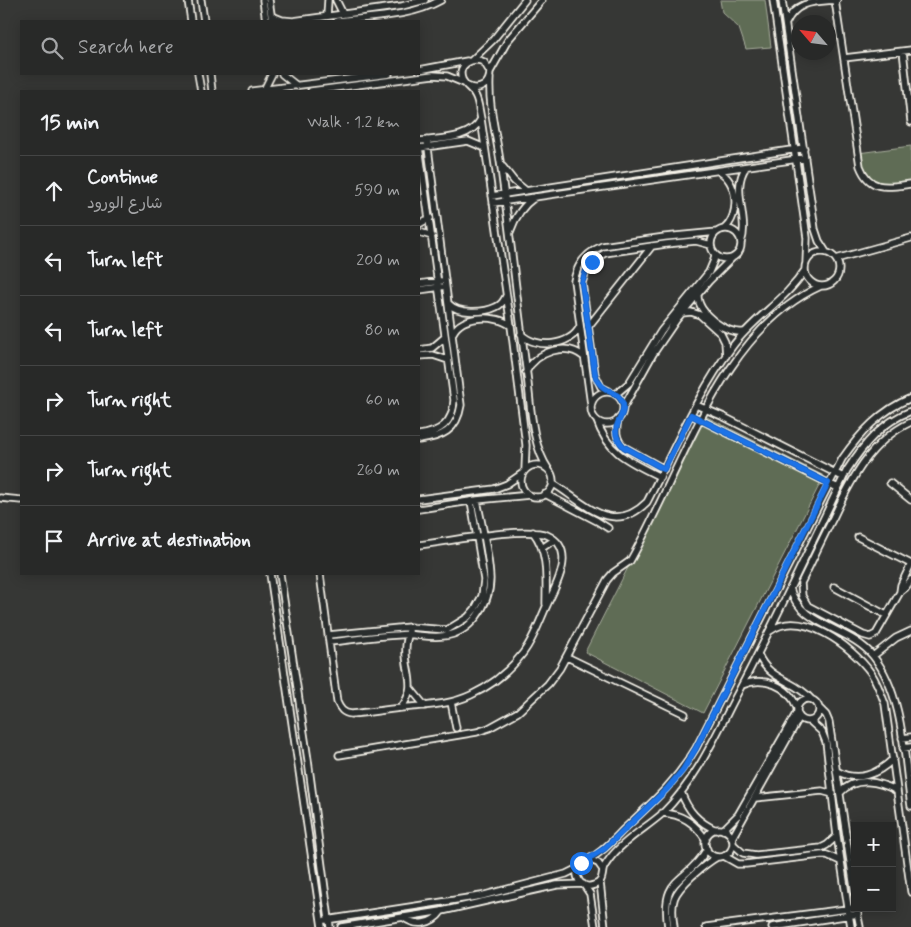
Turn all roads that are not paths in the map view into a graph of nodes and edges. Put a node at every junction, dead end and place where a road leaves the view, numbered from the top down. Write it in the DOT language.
graph roads {
  1 [pos="188,0"];
  2 [pos="201,0"];
  3 [pos="263,0"];
  4 [pos="270,0"];
  5 [pos="328,0"];
  6 [pos="336,0"];
  7 [pos="425,0"];
  8 [pos="441,0"];
  9 [pos="516,0"];
  10 [pos="525,0"];
  11 [pos="542,0"];
  12 [pos="773,0"];
  13 [pos="782,0"];
  14 [pos="798,0"];
  15 [pos="836,0"];
  16 [pos="810,3"];
  17 [pos="518,8"];
  18 [pos="343,14"];
  19 [pos="327,16"];
  20 [pos="272,19"];
  21 [pos="191,20"];
  22 [pos="204,20"];
  23 [pos="266,20"];
  24 [pos="300,20"];
  25 [pos="344,20"];
  26 [pos="786,24"];
  27 [pos="911,50"];
  28 [pos="903,51"];
  29 [pos="844,58"];
  30 [pos="471,60"];
  31 [pos="420,70"];
  32 [pos="198,75"];
  33 [pos="210,75"];
  34 [pos="272,75"];
  35 [pos="283,75"];
  36 [pos="381,75"];
  37 [pos="490,75"];
  38 [pos="466,85"];
  39 [pos="297,86"];
  40 [pos="201,90"];
  41 [pos="212,90"];
  42 [pos="264,90"];
  43 [pos="319,90"];
  44 [pos="481,119"];
  45 [pos="911,122"];
  46 [pos="427,140"];
  47 [pos="420,141"];
  48 [pos="428,147"];
  49 [pos="420,148"];
  50 [pos="485,148"];
  51 [pos="804,148"];
  52 [pos="794,149"];
  53 [pos="420,154"];
  54 [pos="806,158"];
  55 [pos="796,159"];
  56 [pos="501,164"];
  57 [pos="746,167"];
  58 [pos="718,171"];
  59 [pos="911,184"];
  60 [pos="525,190"];
  61 [pos="505,194"];
  62 [pos="492,196"];
  63 [pos="536,196"];
  64 [pos="506,201"];
  65 [pos="493,203"];
  66 [pos="430,218"];
  67 [pos="420,223"];
  68 [pos="724,229"];
  69 [pos="420,232"];
  70 [pos="717,232"];
  71 [pos="510,234"];
  72 [pos="432,236"];
  73 [pos="911,238"];
  74 [pos="741,243"];
  75 [pos="712,244"];
  76 [pos="652,246"];
  77 [pos="826,252"];
  78 [pos="715,254"];
  79 [pos="732,258"];
  80 [pos="836,259"];
  81 [pos="805,266"];
  82 [pos="420,284"];
  83 [pos="446,284"];
  84 [pos="438,285"];
  85 [pos="821,286"];
  86 [pos="420,290"];
  87 [pos="698,294"];
  88 [pos="506,296"];
  89 [pos="449,304"];
  90 [pos="682,313"];
  91 [pos="511,326"];
  92 [pos="580,326"];
  93 [pos="588,326"];
  94 [pos="744,332"];
  95 [pos="453,333"];
  96 [pos="521,334"];
  97 [pos="445,337"];
  98 [pos="420,350"];
  99 [pos="420,356"];
  100 [pos="726,356"];
  101 [pos="584,357"];
  102 [pos="448,360"];
  103 [pos="526,372"];
  104 [pos="610,392"];
  105 [pos="616,394"];
  106 [pos="911,398"];
  107 [pos="591,405"];
  108 [pos="696,405"];
  109 [pos="623,408"];
  110 [pos="706,410"];
  111 [pos="911,411"];
  112 [pos="691,415"];
  113 [pos="618,419"];
  114 [pos="597,420"];
  115 [pos="701,420"];
  116 [pos="911,422"];
  117 [pos="420,434"];
  118 [pos="420,440"];
  119 [pos="664,469"];
  120 [pos="549,470"];
  121 [pos="524,472"];
  122 [pos="834,473"];
  123 [pos="660,477"];
  124 [pos="843,477"];
  125 [pos="552,483"];
  126 [pos="828,483"];
  127 [pos="890,483"];
  128 [pos="838,488"];
  129 [pos="545,494"];
  130 [pos="530,495"];
  131 [pos="0,498"];
  132 [pos="420,499"];
  133 [pos="20,500"];
  134 [pos="474,500"];
  135 [pos="911,500"];
  136 [pos="420,509"];
  137 [pos="608,528"];
  138 [pos="533,532"];
  139 [pos="484,536"];
  140 [pos="858,536"];
  141 [pos="477,538"];
  142 [pos="554,540"];
  143 [pos="420,546"];
  144 [pos="542,548"];
  145 [pos="911,564"];
  146 [pos="270,575"];
  147 [pos="280,575"];
  148 [pos="320,575"];
  149 [pos="546,580"];
  150 [pos="911,580"];
  151 [pos="557,583"];
  152 [pos="834,587"];
  153 [pos="790,588"];
  154 [pos="900,592"];
  155 [pos="546,606"];
  156 [pos="886,615"];
  157 [pos="409,627"];
  158 [pos="398,631"];
  159 [pos="911,631"];
  160 [pos="768,633"];
  161 [pos="408,634"];
  162 [pos="328,635"];
  163 [pos="329,642"];
  164 [pos="406,646"];
  165 [pos="758,654"];
  166 [pos="873,656"];
  167 [pos="567,658"];
  168 [pos="742,685"];
  169 [pos="411,689"];
  170 [pos="811,699"];
  171 [pos="451,702"];
  172 [pos="425,706"];
  173 [pos="401,708"];
  174 [pos="819,708"];
  175 [pos="798,713"];
  176 [pos="685,714"];
  177 [pos="810,721"];
  178 [pos="706,726"];
  179 [pos="456,728"];
  180 [pos="718,732"];
  181 [pos="911,737"];
  182 [pos="902,738"];
  183 [pos="911,747"];
  184 [pos="903,748"];
  185 [pos="339,755"];
  186 [pos="892,759"];
  187 [pos="308,760"];
  188 [pos="297,761"];
  189 [pos="837,771"];
  190 [pos="897,791"];
  191 [pos="681,792"];
  192 [pos="840,793"];
  193 [pos="833,794"];
  194 [pos="755,798"];
  195 [pos="911,806"];
  196 [pos="662,813"];
  197 [pos="716,830"];
  198 [pos="723,830"];
  199 [pos="837,836"];
  200 [pos="706,840"];
  201 [pos="732,841"];
  202 [pos="848,842"];
  203 [pos="838,843"];
  204 [pos="908,844"];
  205 [pos="707,849"];
  206 [pos="908,855"];
  207 [pos="720,857"];
  208 [pos="586,860"];
  209 [pos="840,861"];
  210 [pos="851,867"];
  211 [pos="578,868"];
  212 [pos="603,870"];
  213 [pos="600,882"];
  214 [pos="583,884"];
  215 [pos="911,892"];
  216 [pos="851,903"];
  217 [pos="442,911"];
  218 [pos="851,911"];
  219 [pos="851,911"];
  220 [pos="853,912"];
  221 [pos="853,912"];
  222 [pos="403,917"];
  223 [pos="329,920"];
  224 [pos="321,924"];
  225 [pos="421,925"];
  226 [pos="671,925"];
  227 [pos="330,927"];
  228 [pos="341,927"];
  229 [pos="595,927"];
  230 [pos="605,927"];
  231 [pos="706,927"];
  232 [pos="772,927"];
  233 [pos="851,927"];
  234 [pos="860,927"];
  1 -- 21 [label="street"];
  2 -- 22 [label="street"];
  3 -- 23 [label="street"];
  4 -- 20 [label="street"];
  5 -- 19 [label="street"];
  6 -- 18 [label="street"];
  7 -- 18 [label="street"];
  8 -- 25 [label="street"];
  9 -- 17 [label="street"];
  10 -- 17 [label="street"];
  11 -- 37 [label="street"];
  12 -- 52 [label="street"];
  13 -- 26 [label="street"];
  14 -- 16 [label="street"];
  15 -- 16 [label="street"];
  15 -- 29 [label="street"];
  16 -- 26 [label="street"];
  17 -- 30 [label="street"];
  18 -- 19 [label="street"];
  19 -- 24 [label="street"];
  26 -- 51 [label="street"];
  27 -- 28 [label="street"];
  28 -- 29 [label="street"];
  28 -- 45 [label="street"];
  29 -- 59 [label="street"];
  30 -- 31 [label="street"];
  30 -- 37 [label="street"];
  30 -- 38 [label="street"];
  32 -- 40 [label="street"];
  33 -- 41 [label="street"];
  34 -- 42 [label="street"];
  35 -- 39 [label="street"];
  36 -- 39 [label="street"];
  37 -- 38 [label="street"];
  37 -- 56 [label="street"];
  38 -- 43 [label="street"];
  38 -- 44 [label="street"];
  39 -- 42 [label="street"];
  44 -- 46 [label="street"];
  44 -- 50 [label="street"];
  46 -- 47 [label="street"];
  46 -- 48 [label="street"];
  48 -- 49 [label="street"];
  48 -- 50 [label="street"];
  48 -- 83 [label="street"];
  50 -- 62 [label="street"];
  51 -- 52 [label="street"];
  51 -- 54 [label="street"];
  52 -- 55 [label="street"];
  52 -- 60 [label="street"];
  53 -- 66 [label="street"];
  54 -- 55 [label="street"];
  54 -- 77 [label="street"];
  55 -- 57 [label="street"];
  55 -- 81 [label="street"];
  56 -- 60 [label="street"];
  56 -- 61 [label="street"];
  57 -- 58 [label="street"];
  57 -- 74 [label="street"];
  58 -- 63 [label="street"];
  58 -- 68 [label="street"];
  60 -- 61 [label="street"];
  61 -- 62 [label="street"];
  61 -- 64 [label="street"];
  62 -- 65 [label="street"];
  63 -- 64 [label="street"];
  63 -- 71 [label="street"];
  64 -- 65 [label="street"];
  64 -- 71 [label="street"];
  65 -- 88 [label="street"];
  66 -- 67 [label="street"];
  66 -- 72 [label="street"];
  68 -- 70 [label="street"];
  68 -- 74 [label="street"];
  69 -- 72 [label="street"];
  70 -- 75 [label="street"];
  70 -- 92 [label="street"];
  71 -- 96 [label="street"];
  72 -- 84 [label="street"];
  73 -- 80 [label="street"];
  74 -- 79 [label="street"];
  75 -- 76 [label="street"];
  75 -- 78 [label="street"];
  76 -- 93 [label="street"];
  76 -- 93 [label="street"];
  77 -- 80 [label="street"];
  77 -- 81 [label="street"];
  78 -- 79 [label="street"];
  78 -- 105 [label="street"];
  79 -- 87 [label="street"];
  80 -- 85 [label="street"];
  81 -- 85 [label="street"];
  81 -- 94 [label="street"];
  82 -- 84 [label="street"];
  83 -- 84 [label="street"];
  83 -- 89 [label="street"];
  84 -- 86 [label="street"];
  84 -- 97 [label="street"];
  85 -- 110 [label="street"];
  87 -- 90 [label="street"];
  87 -- 94 [label="street"];
  88 -- 89 [label="street"];
  88 -- 91 [label="street"];
  89 -- 95 [label="street"];
  90 -- 100 [label="street"];
  90 -- 109 [label="street"];
  91 -- 95 [label="street"];
  91 -- 121 [label="street"];
  92 -- 96 [label="street"];
  92 -- 101 [label="street"];
  93 -- 104 [label="street"];
  94 -- 100 [label="street"];
  95 -- 118 [label="street"];
  96 -- 103 [label="street"];
  97 -- 98 [label="street"];
  97 -- 102 [label="street"];
  99 -- 102 [label="street"];
  100 -- 108 [label="street"];
  101 -- 103 [label="street"];
  101 -- 107 [label="street"];
  102 -- 117 [label="street"];
  103 -- 120 [label="street"];
  104 -- 105 [label="street"];
  104 -- 107 [label="street"];
  105 -- 109 [label="street"];
  106 -- 122 [label="street"];
  107 -- 114 [label="street"];
  108 -- 110 [label="street"];
  108 -- 112 [label="street"];
  109 -- 113 [label="street"];
  110 -- 115 [label="street"];
  110 -- 122 [label="street"];
  111 -- 124 [label="street"];
  112 -- 115 [label="street"];
  112 -- 119 [label="street"];
  113 -- 114 [label="street"];
  113 -- 119 [label="street"];
  114 -- 123 [label="street"];
  115 -- 126 [label="street"];
  115 -- 167 [label="street"];
  116 -- 156 [label="street"];
  119 -- 123 [label="street"];
  120 -- 121 [label="street"];
  120 -- 125 [label="street"];
  121 -- 130 [label="street"];
  121 -- 132 [label="street"];
  122 -- 124 [label="street"];
  122 -- 126 [label="street"];
  123 -- 125 [label="street"];
  124 -- 128 [label="street"];
  125 -- 129 [label="street"];
  126 -- 128 [label="street"];
  126 -- 178 [label="street"];
  127 -- 135 [label="street"];
  128 -- 153 [label="street"];
  129 -- 130 [label="street"];
  129 -- 137 [label="street"];
  130 -- 134 [label="street"];
  131 -- 133 [label="street"];
  134 -- 136 [label="street"];
  134 -- 139 [label="street"];
  134 -- 141 [label="street"];
  138 -- 139 [label="street"];
  138 -- 142 [label="street"];
  138 -- 144 [label="street"];
  139 -- 141 [label="street"];
  139 -- 161 [label="street"];
  140 -- 145 [label="street"];
  141 -- 143 [label="street"];
  141 -- 157 [label="street"];
  142 -- 144 [label="street"];
  142 -- 151 [label="street"];
  144 -- 149 [label="street"];
  145 -- 154 [label="street"];
  146 -- 188 [label="street"];
  147 -- 187 [label="street"];
  148 -- 162 [label="street"];
  149 -- 151 [label="street"];
  149 -- 155 [label="street"];
  150 -- 154 [label="street"];
  151 -- 155 [label="street"];
  152 -- 156 [label="street"];
  153 -- 160 [label="street"];
  153 -- 166 [label="street"];
  154 -- 156 [label="street"];
  155 -- 171 [label="street"];
  157 -- 158 [label="street"];
  157 -- 161 [label="street"];
  158 -- 161 [label="street"];
  158 -- 162 [label="street"];
  158 -- 163 [label="street"];
  158 -- 164 [label="street"];
  159 -- 166 [label="street"];
  160 -- 165 [label="street"];
  160 -- 186 [label="street"];
  161 -- 164 [label="street"];
  162 -- 163 [label="street"];
  163 -- 173 [label="street"];
  164 -- 169 [label="street"];
  165 -- 168 [label="street"];
  165 -- 170 [label="street"];
  166 -- 182 [label="street"];
  167 -- 176 [label="street"];
  167 -- 185 [label="street"];
  168 -- 175 [label="street"];
  168 -- 180 [label="street"];
  169 -- 172 [label="street"];
  169 -- 173 [label="street"];
  170 -- 174 [label="street"];
  170 -- 175 [label="street"];
  171 -- 172 [label="street"];
  171 -- 179 [label="street"];
  172 -- 173 [label="street"];
  174 -- 177 [label="street"];
  174 -- 189 [label="street"];
  175 -- 177 [label="street"];
  175 -- 194 [label="street"];
  175 -- 198 [label="street"];
  177 -- 193 [label="street"];
  178 -- 180 [label="street"];
  178 -- 208 [label="street"];
  180 -- 191 [label="street"];
  181 -- 182 [label="street"];
  182 -- 184 [label="street"];
  183 -- 184 [label="street"];
  184 -- 195 [label="street"];
  186 -- 189 [label="street"];
  186 -- 190 [label="street"];
  187 -- 188 [label="street"];
  187 -- 223 [label="street"];
  188 -- 224 [label="street"];
  189 -- 192 [label="street"];
  190 -- 192 [label="street"];
  190 -- 204 [label="street"];
  191 -- 196 [label="street"];
  191 -- 197 [label="street"];
  192 -- 202 [label="street"];
  193 -- 194 [label="street"];
  193 -- 199 [label="street"];
  194 -- 201 [label="street"];
  196 -- 200 [label="street"];
  196 -- 212 [label="street"];
  197 -- 198 [label="street"];
  197 -- 200 [label="street"];
  198 -- 201 [label="street"];
  199 -- 201 [label="street"];
  199 -- 203 [label="street"];
  200 -- 205 [label="street"];
  201 -- 207 [label="street"];
  202 -- 203 [label="street"];
  202 -- 210 [label="street"];
  203 -- 209 [label="street"];
  204 -- 206 [label="street"];
  205 -- 207 [label="street"];
  205 -- 226 [label="street"];
  206 -- 215 [label="street"];
  207 -- 209 [label="street"];
  207 -- 226 [label="street"];
  208 -- 211 [label="street"];
  208 -- 212 [label="street"];
  209 -- 216 [label="street"];
  211 -- 214 [label="street"];
  211 -- 223 [label="street"];
  212 -- 213 [label="street"];
  213 -- 214 [label="street"];
  213 -- 230 [label="street"];
  214 -- 217 [label="street"];
  214 -- 229 [label="street"];
  217 -- 222 [label="street"];
  217 -- 225 [label="street"];
  218 -- 231 [label="street"];
  219 -- 232 [label="street"];
  220 -- 233 [label="street"];
  221 -- 234 [label="street"];
  222 -- 225 [label="street"];
  222 -- 228 [label="street"];
  223 -- 224 [label="street"];
  223 -- 227 [label="street"];
}
